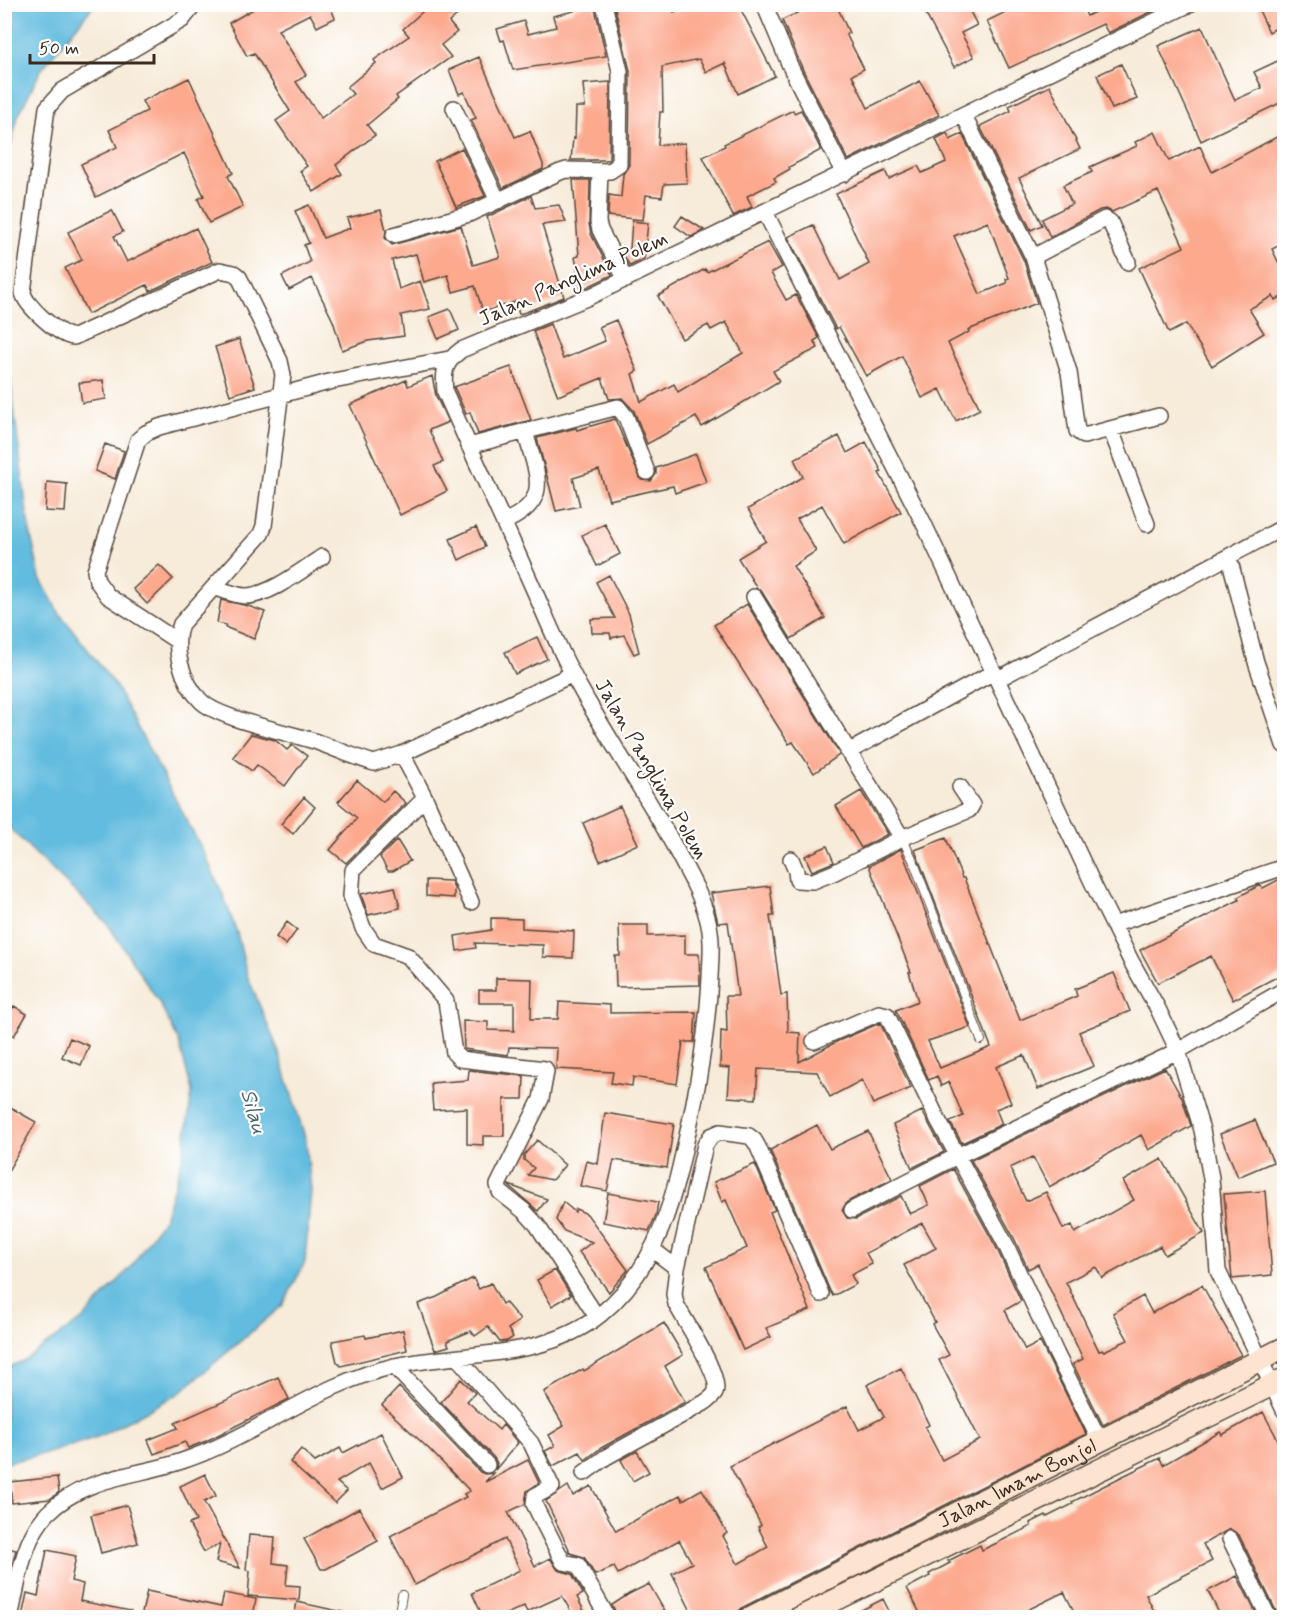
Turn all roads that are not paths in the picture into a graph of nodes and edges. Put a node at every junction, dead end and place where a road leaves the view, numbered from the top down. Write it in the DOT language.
graph roads {
  1 [pos="195,4"];
  2 [pos="604,4"];
  3 [pos="764,4"];
  4 [pos="1190,4"];
  5 [pos="454,108"];
  6 [pos="964,116"];
  7 [pos="600,171"];
  8 [pos="844,174"];
  9 [pos="498,201"];
  10 [pos="765,212"];
  11 [pos="394,235"];
  12 [pos="1033,257"];
  13 [pos="1128,262"];
  14 [pos="626,280"];
  15 [pos="449,359"];
  16 [pos="280,396"];
  17 [pos="1159,416"];
  18 [pos="1111,430"];
  19 [pos="525,431"];
  20 [pos="469,446"];
  21 [pos="647,472"];
  22 [pos="504,522"];
  23 [pos="1148,524"];
  24 [pos="1284,527"];
  25 [pos="322,557"];
  26 [pos="1229,557"];
  27 [pos="213,587"];
  28 [pos="754,597"];
  29 [pos="177,641"];
  30 [pos="573,674"];
  31 [pos="996,675"];
  32 [pos="1284,745"];
  33 [pos="848,752"];
  34 [pos="402,754"];
  35 [pos="960,787"];
  36 [pos="425,798"];
  37 [pos="902,838"];
  38 [pos="790,859"];
  39 [pos="1284,867"];
  40 [pos="471,902"];
  41 [pos="1113,925"];
  42 [pos="1284,990"];
  43 [pos="981,1040"];
  44 [pos="814,1041"];
  45 [pos="1178,1051"];
  46 [pos="957,1156"];
  47 [pos="852,1210"];
  48 [pos="653,1250"];
  49 [pos="677,1268"];
  50 [pos="821,1294"];
  51 [pos="597,1317"];
  52 [pos="1284,1348"];
  53 [pos="458,1358"];
  54 [pos="1261,1360"];
  55 [pos="394,1366"];
  56 [pos="1278,1382"];
  57 [pos="1284,1410"];
  58 [pos="1100,1441"];
  59 [pos="487,1465"];
  60 [pos="584,1473"];
  61 [pos="1230,1539"];
  62 [pos="402,1595"];
  63 [pos="785,1609"];
  64 [pos="10,1617"];
  65 [pos="398,1617"];
  66 [pos="608,1617"];
  67 [pos="749,1617"];
  68 [pos="799,1617"];
  69 [pos="1269,1617"];
  1 -- 16 [label="street"];
  2 -- 7 [label="street"];
  3 -- 8 [label="street"];
  4 -- 6 [label="street, Jalan Panglima Polem"];
  5 -- 9 [label="street"];
  6 -- 8 [label="street, Jalan Panglima Polem"];
  6 -- 12 [label="street"];
  7 -- 9 [label="street"];
  7 -- 14 [label="street"];
  8 -- 10 [label="street, Jalan Panglima Polem"];
  9 -- 11 [label="street"];
  10 -- 14 [label="street, Jalan Panglima Polem"];
  10 -- 31 [label="street"];
  12 -- 13 [label="street"];
  12 -- 18 [label="street"];
  14 -- 15 [label="street, Jalan Panglima Polem"];
  15 -- 16 [label="street"];
  15 -- 20 [label="street, Jalan Panglima Polem"];
  16 -- 27 [label="street"];
  16 -- 29 [label="street"];
  17 -- 18 [label="street"];
  18 -- 23 [label="street"];
  19 -- 20 [label="street"];
  19 -- 21 [label="street"];
  19 -- 22 [label="street"];
  20 -- 22 [label="street, Jalan Panglima Polem"];
  22 -- 30 [label="street, Jalan Panglima Polem"];
  24 -- 26 [label="street"];
  25 -- 27 [label="street"];
  26 -- 31 [label="street"];
  26 -- 32 [label="street"];
  27 -- 29 [label="street"];
  28 -- 33 [label="street"];
  29 -- 34 [label="street"];
  30 -- 34 [label="street"];
  30 -- 48 [label="street, Jalan Panglima Polem"];
  31 -- 33 [label="street"];
  31 -- 41 [label="street"];
  33 -- 37 [label="street"];
  34 -- 36 [label="street"];
  35 -- 37 [label="street"];
  36 -- 40 [label="street"];
  36 -- 51 [label="street"];
  37 -- 38 [label="street"];
  37 -- 43 [label="lane"];
  39 -- 41 [label="street"];
  41 -- 45 [label="street"];
  42 -- 45 [label="street"];
  44 -- 46 [label="street"];
  45 -- 46 [label="street"];
  45 -- 54 [label="street"];
  46 -- 47 [label="street"];
  46 -- 58 [label="street"];
  48 -- 49 [label="street"];
  48 -- 51 [label="street, Jalan Panglima Polem"];
  49 -- 50 [label="street"];
  49 -- 60 [label="street"];
  51 -- 53 [label="street, Jalan Panglima Polem"];
  52 -- 54 [label="main road, Jalan Imam Bonjol"];
  53 -- 55 [label="street, Jalan Panglima Polem"];
  53 -- 66 [label="street"];
  54 -- 56 [label="street"];
  54 -- 58 [label="main road, Jalan Imam Bonjol"];
  55 -- 59 [label="street"];
  55 -- 64 [label="street, Jalan Panglima Polem"];
  56 -- 57 [label="street"];
  56 -- 68 [label="main road, Jalan Imam Bonjol"];
  58 -- 63 [label="main road, Jalan Imam Bonjol"];
  61 -- 69 [label="street"];
  62 -- 65 [label="lane"];
  63 -- 67 [label="main road, Jalan Imam Bonjol"];
}
